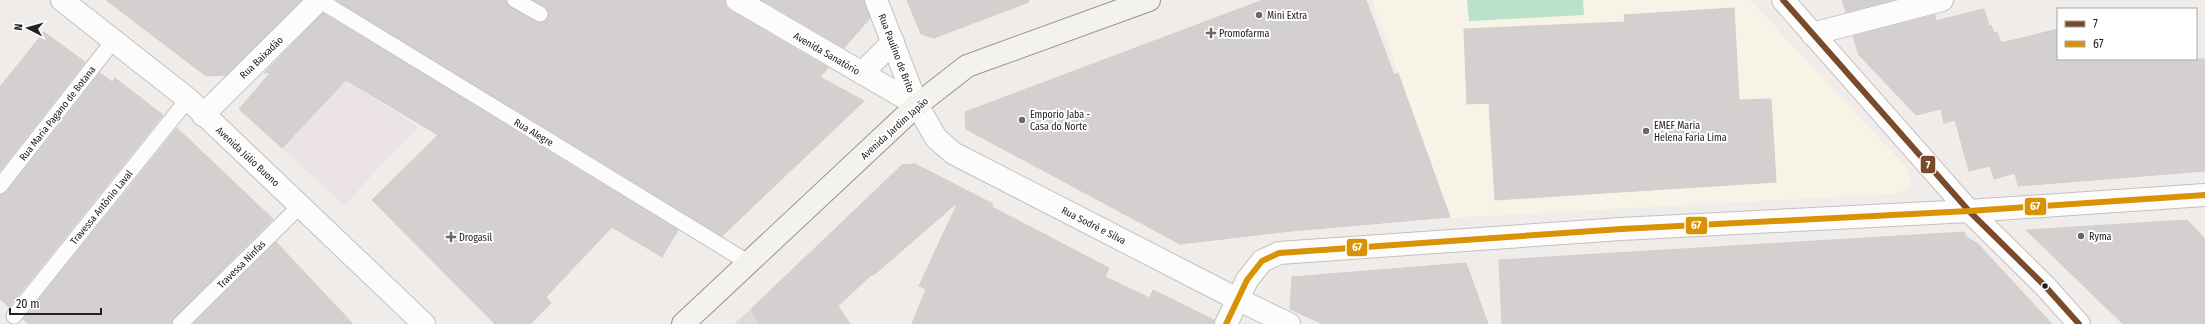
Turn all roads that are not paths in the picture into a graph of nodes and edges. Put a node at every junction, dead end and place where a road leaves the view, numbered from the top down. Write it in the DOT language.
graph roads {
  1 [pos="62,0"];
  2 [pos="319,0"];
  3 [pos="516,0"];
  4 [pos="737,0"];
  5 [pos="876,0"];
  6 [pos="1149,0"];
  7 [pos="1782,0"];
  8 [pos="1942,0"];
  9 [pos="540,14"];
  10 [pos="1812,34"];
  11 [pos="114,40"];
  12 [pos="893,42"];
  13 [pos="862,73"];
  14 [pos="188,99"];
  15 [pos="917,106"];
  16 [pos="203,115"];
  17 [pos="0,186"];
  18 [pos="2205,195"];
  19 [pos="301,205"];
  20 [pos="1969,211"];
  21 [pos="749,263"];
  22 [pos="1237,299"];
  23 [pos="14,316"];
  24 [pos="180,324"];
  25 [pos="424,324"];
  26 [pos="683,324"];
  27 [pos="1226,324"];
  28 [pos="1289,324"];
  29 [pos="2079,324"];
  1 -- 11 [label="street, Avenida Júlio Buono"];
  2 -- 16 [label="street, Rua Baixadão"];
  2 -- 21 [label="lane, Rua Alegre"];
  3 -- 9 [label="lane"];
  4 -- 13 [label="street, Avenida Sanatório"];
  5 -- 12 [label="street, Rua Paulino de Brito"];
  6 -- 15 [label="main road, Avenida Jardim Japão"];
  7 -- 10 [label="street"];
  8 -- 10 [label="street"];
  10 -- 20 [label="street"];
  11 -- 14 [label="street, Avenida Júlio Buono"];
  11 -- 17 [label="lane, Rua Maria Pagano de Botana"];
  12 -- 13 [label="street"];
  12 -- 15 [label="street, Rua Paulino de Brito"];
  13 -- 15 [label="street, Avenida Sanatório"];
  14 -- 16 [label="street, Avenida Júlio Buono"];
  14 -- 23 [label="lane, Travessa Antônio Laval"];
  15 -- 21 [label="main road, Avenida Jardim Japão"];
  15 -- 22 [label="street, Rua Sodré e Silva"];
  16 -- 19 [label="street, Avenida Júlio Buono"];
  18 -- 20 [label="street"];
  19 -- 24 [label="lane, Travessa Ninfas"];
  19 -- 25 [label="street, Avenida Júlio Buono"];
  20 -- 22 [label="street"];
  20 -- 29 [label="street"];
  21 -- 26 [label="main road, Avenida Jardim Japão"];
  22 -- 27 [label="street"];
  22 -- 28 [label="street, Rua Sodré e Silva"];
}
